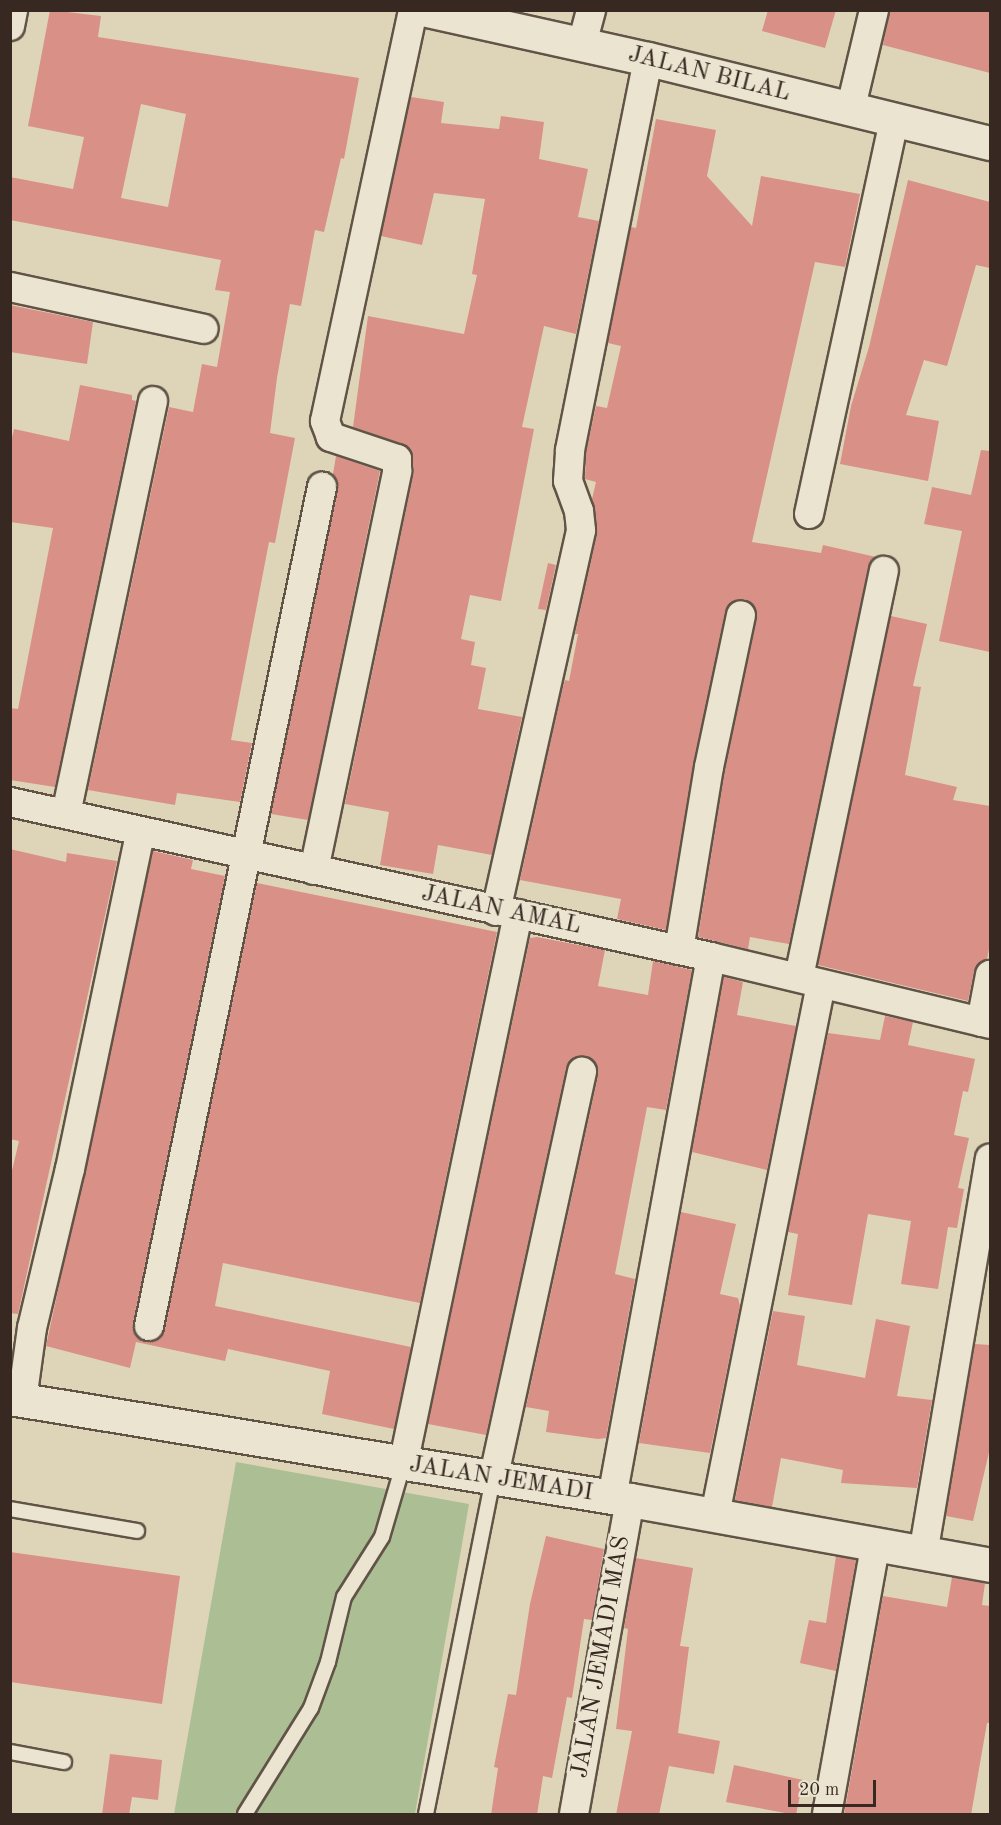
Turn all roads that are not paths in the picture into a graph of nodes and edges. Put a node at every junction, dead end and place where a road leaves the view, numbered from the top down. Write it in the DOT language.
graph roads {
  1 [pos="13,10"];
  2 [pos="413,10"];
  3 [pos="591,10"];
  4 [pos="874,10"];
  5 [pos="445,12"];
  6 [pos="10,26"];
  7 [pos="582,45"];
  8 [pos="648,59"];
  9 [pos="850,111"];
  10 [pos="894,121"];
  11 [pos="990,142"];
  12 [pos="10,287"];
  13 [pos="204,329"];
  14 [pos="153,401"];
  15 [pos="322,487"];
  16 [pos="809,514"];
  17 [pos="884,571"];
  18 [pos="741,615"];
  19 [pos="10,802"];
  20 [pos="66,814"];
  21 [pos="140,833"];
  22 [pos="249,856"];
  23 [pos="314,870"];
  24 [pos="507,913"];
  25 [pos="679,950"];
  26 [pos="711,957"];
  27 [pos="990,975"];
  28 [pos="810,980"];
  29 [pos="986,1023"];
  30 [pos="582,1072"];
  31 [pos="990,1159"];
  32 [pos="149,1326"];
  33 [pos="16,1399"];
  34 [pos="403,1465"];
  35 [pos="493,1480"];
  36 [pos="621,1499"];
  37 [pos="10,1509"];
  38 [pos="715,1515"];
  39 [pos="137,1531"];
  40 [pos="875,1547"];
  41 [pos="923,1554"];
  42 [pos="990,1565"];
  43 [pos="10,1752"];
  44 [pos="64,1762"];
  45 [pos="245,1815"];
  46 [pos="426,1815"];
  47 [pos="574,1815"];
  48 [pos="826,1815"];
  1 -- 6 [label="street"];
  2 -- 23 [label="street"];
  3 -- 7 [label="street"];
  4 -- 9 [label="street"];
  5 -- 7 [label="street, JALAN BILAL"];
  7 -- 8 [label="street, JALAN BILAL"];
  8 -- 9 [label="street, JALAN BILAL"];
  8 -- 24 [label="street"];
  9 -- 10 [label="street, JALAN BILAL"];
  10 -- 11 [label="street, JALAN BILAL"];
  10 -- 16 [label="street"];
  12 -- 13 [label="street"];
  14 -- 20 [label="street"];
  15 -- 22 [label="street"];
  17 -- 28 [label="street"];
  18 -- 25 [label="street"];
  19 -- 20 [label="street, JALAN AMAL"];
  20 -- 21 [label="street, JALAN AMAL"];
  21 -- 22 [label="street, JALAN AMAL"];
  21 -- 33 [label="street"];
  22 -- 23 [label="street, JALAN AMAL"];
  22 -- 32 [label="street"];
  23 -- 24 [label="street, JALAN AMAL"];
  24 -- 25 [label="street, JALAN AMAL"];
  24 -- 34 [label="street"];
  25 -- 26 [label="street, JALAN AMAL"];
  26 -- 28 [label="street, JALAN AMAL"];
  26 -- 36 [label="street, JALAN JEMADI MAS"];
  27 -- 29 [label="street"];
  28 -- 29 [label="street, JALAN AMAL"];
  28 -- 38 [label="street"];
  30 -- 35 [label="street"];
  31 -- 41 [label="street"];
  33 -- 34 [label="street, JALAN JEMADI"];
  34 -- 35 [label="street, JALAN JEMADI"];
  34 -- 45 [label="lane"];
  35 -- 36 [label="street, JALAN JEMADI"];
  35 -- 46 [label="lane"];
  36 -- 38 [label="street, JALAN JEMADI"];
  36 -- 47 [label="street, JALAN JEMADI MAS"];
  37 -- 39 [label="lane"];
  38 -- 40 [label="street, JALAN JEMADI"];
  40 -- 41 [label="street, JALAN JEMADI"];
  40 -- 48 [label="street"];
  41 -- 42 [label="street, JALAN JEMADI"];
  43 -- 44 [label="lane"];
}
